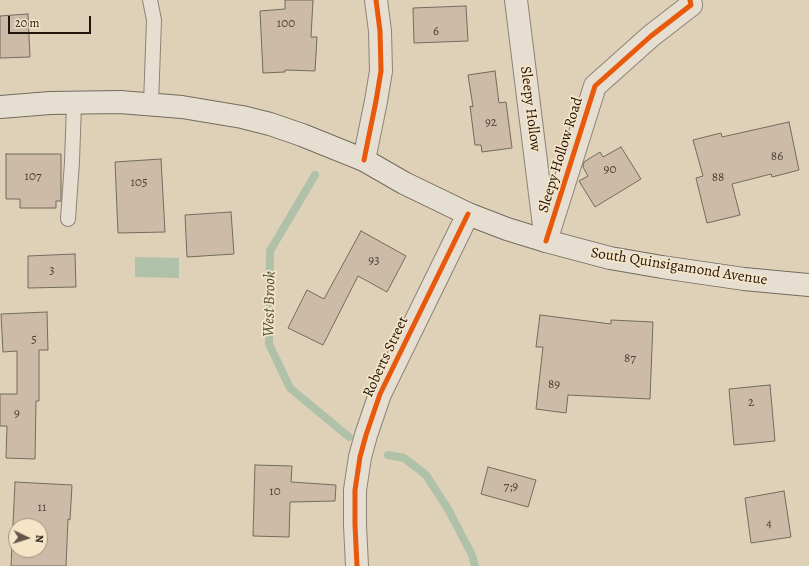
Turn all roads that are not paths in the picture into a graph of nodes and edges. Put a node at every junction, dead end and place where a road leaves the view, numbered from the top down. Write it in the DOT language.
graph roads {
  1 [pos="150,0"];
  2 [pos="376,0"];
  3 [pos="516,0"];
  4 [pos="690,0"];
  5 [pos="74,103"];
  6 [pos="151,104"];
  7 [pos="0,108"];
  8 [pos="364,160"];
  9 [pos="468,214"];
  10 [pos="68,219"];
  11 [pos="546,242"];
  12 [pos="809,285"];
  13 [pos="357,566"];
  1 -- 6 [label="lane"];
  2 -- 8 [label="street"];
  3 -- 11 [label="street, Sleepy Hollow"];
  4 -- 11 [label="street, Sleepy Hollow Road"];
  5 -- 6 [label="street, South Quinsigamond Avenue"];
  5 -- 7 [label="street, South Quinsigamond Avenue"];
  5 -- 10 [label="lane"];
  6 -- 8 [label="street, South Quinsigamond Avenue"];
  8 -- 9 [label="street, South Quinsigamond Avenue"];
  9 -- 11 [label="street, South Quinsigamond Avenue"];
  9 -- 13 [label="street, Roberts Street"];
  11 -- 12 [label="street, South Quinsigamond Avenue"];
}
